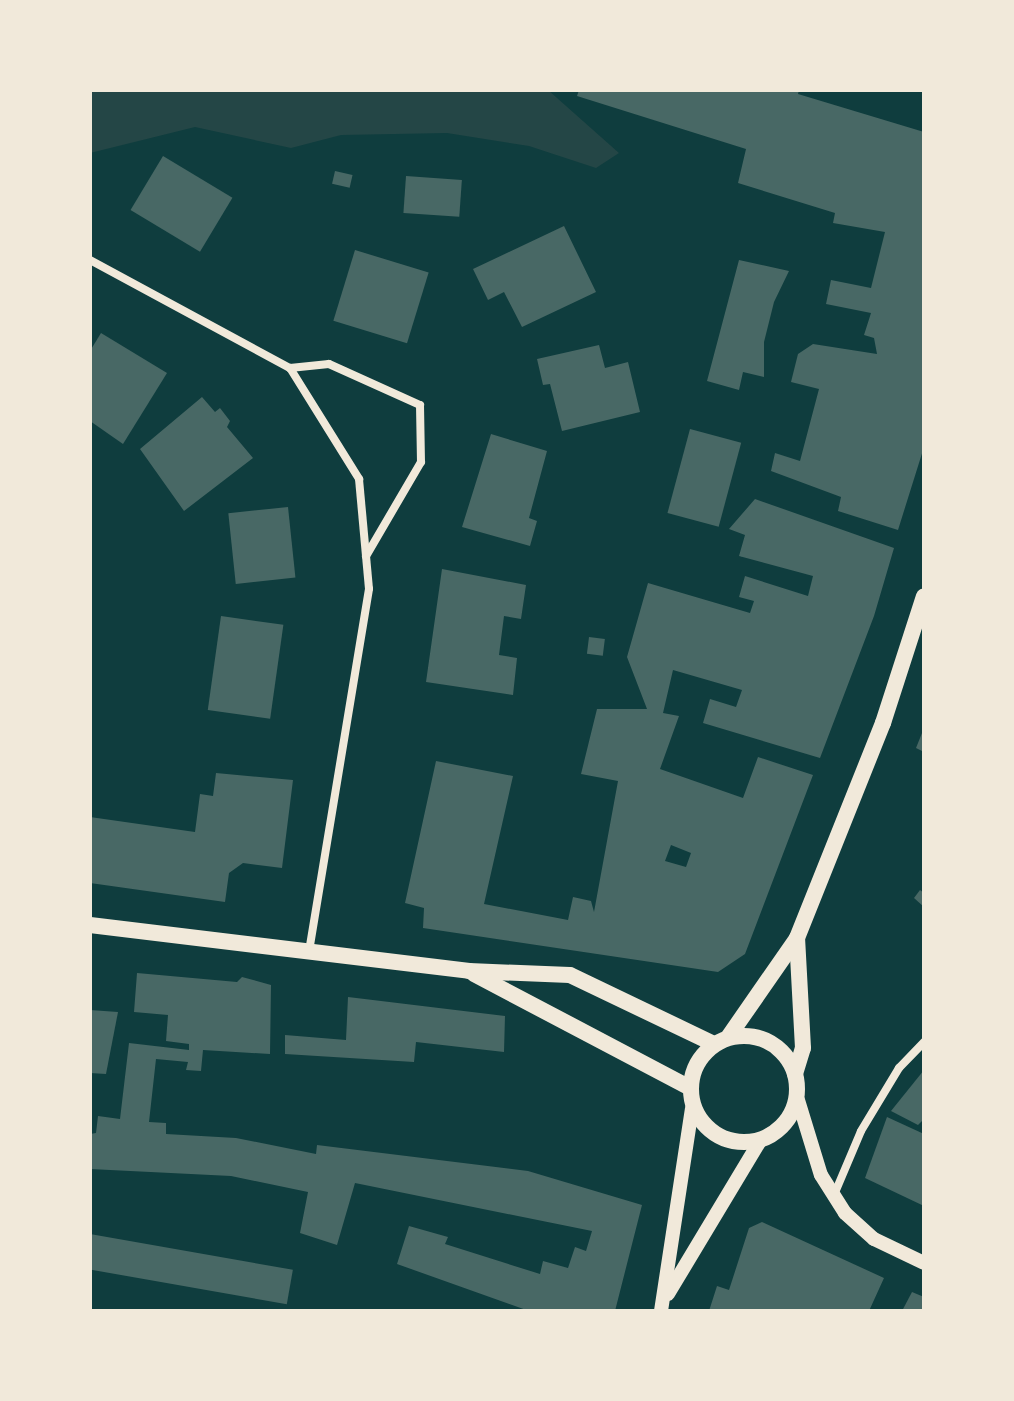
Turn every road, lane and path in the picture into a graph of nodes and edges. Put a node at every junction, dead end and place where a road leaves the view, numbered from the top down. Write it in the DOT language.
graph roads {
  1 [pos="90,260"];
  2 [pos="290,368"];
  3 [pos="366,557"];
  4 [pos="924,596"];
  5 [pos="90,925"];
  6 [pos="797,938"];
  7 [pos="309,952"];
  8 [pos="469,971"];
  9 [pos="721,1040"];
  10 [pos="924,1042"];
  11 [pos="795,1074"];
  12 [pos="690,1088"];
  13 [pos="798,1100"];
  14 [pos="692,1109"];
  15 [pos="760,1141"];
  16 [pos="833,1196"];
  17 [pos="924,1263"];
  18 [pos="664,1304"];
  1 -- 2 [label="street"];
  2 -- 3 [label="street"];
  2 -- 3 [label="street"];
  3 -- 7 [label="street"];
  4 -- 6 [label="main road"];
  5 -- 7 [label="main road"];
  6 -- 9 [label="main road"];
  6 -- 11 [label="main road"];
  7 -- 8 [label="main road"];
  8 -- 9 [label="main road"];
  8 -- 12 [label="main road"];
  9 -- 11 [label="main road"];
  9 -- 12 [label="main road"];
  10 -- 16 [label="street"];
  11 -- 13 [label="main road"];
  12 -- 14 [label="main road"];
  13 -- 15 [label="main road"];
  13 -- 16 [label="street"];
  14 -- 15 [label="main road"];
  14 -- 18 [label="street"];
  15 -- 18 [label="street"];
  16 -- 17 [label="street"];
}
